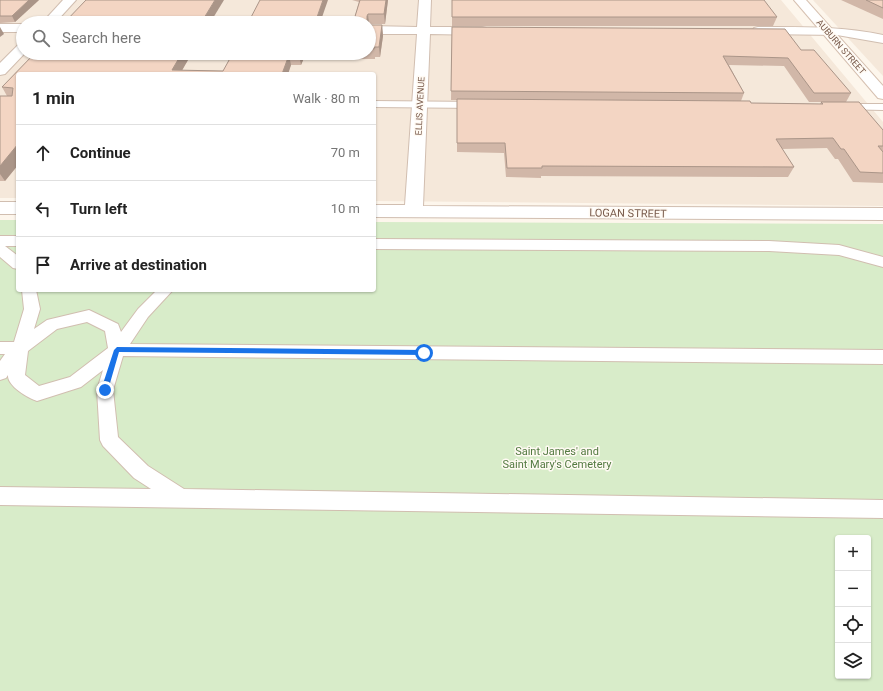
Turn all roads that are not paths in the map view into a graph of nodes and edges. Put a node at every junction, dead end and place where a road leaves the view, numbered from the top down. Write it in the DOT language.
graph roads {
  1 [pos="70,0"];
  2 [pos="425,0"];
  3 [pos="800,0"];
  4 [pos="55,16"];
  5 [pos="0,28"];
  6 [pos="16,28"];
  7 [pos="376,30"];
  8 [pos="423,30"];
  9 [pos="495,31"];
  10 [pos="749,31"];
  11 [pos="828,32"];
  12 [pos="883,39"];
  13 [pos="16,55"];
  14 [pos="0,71"];
  15 [pos="883,95"];
  16 [pos="376,104"];
  17 [pos="420,105"];
  18 [pos="492,105"];
  19 [pos="835,106"];
  20 [pos="883,107"];
  21 [pos="0,208"];
  22 [pos="16,208"];
  23 [pos="376,211"];
  24 [pos="414,211"];
  25 [pos="883,214"];
  26 [pos="0,241"];
  27 [pos="16,241"];
  28 [pos="376,244"];
  29 [pos="0,249"];
  30 [pos="16,262"];
  31 [pos="883,262"];
  32 [pos="29,292"];
  33 [pos="164,292"];
  34 [pos="0,348"];
  35 [pos="20,348"];
  36 [pos="117,350"];
  37 [pos="883,357"];
  38 [pos="0,373"];
  39 [pos="0,496"];
  40 [pos="179,497"];
  41 [pos="883,509"];
  1 -- 4 [label="street"];
  2 -- 8 [label="street, ELLIS AVENUE"];
  3 -- 11 [label="street, AUBURN STREET"];
  5 -- 6 [label="street"];
  7 -- 8 [label="street"];
  8 -- 9 [label="street"];
  8 -- 17 [label="street, ELLIS AVENUE"];
  10 -- 11 [label="street"];
  11 -- 12 [label="street"];
  11 -- 15 [label="street, AUBURN STREET"];
  13 -- 14 [label="street"];
  16 -- 17 [label="lane"];
  17 -- 18 [label="lane"];
  17 -- 24 [label="street, ELLIS AVENUE"];
  19 -- 20 [label="lane"];
  21 -- 22 [label="street"];
  23 -- 24 [label="street, LOGAN STREET"];
  24 -- 25 [label="street, LOGAN STREET"];
  26 -- 27 [label="lane"];
  28 -- 31 [label="lane"];
  29 -- 30 [label="lane"];
  32 -- 35 [label="lane"];
  33 -- 36 [label="lane"];
  34 -- 35 [label="lane"];
  35 -- 36 [label="lane"];
  35 -- 36 [label="lane"];
  35 -- 38 [label="lane"];
  36 -- 37 [label="lane"];
  36 -- 40 [label="lane"];
  39 -- 40 [label="lane"];
  40 -- 41 [label="lane"];
}
